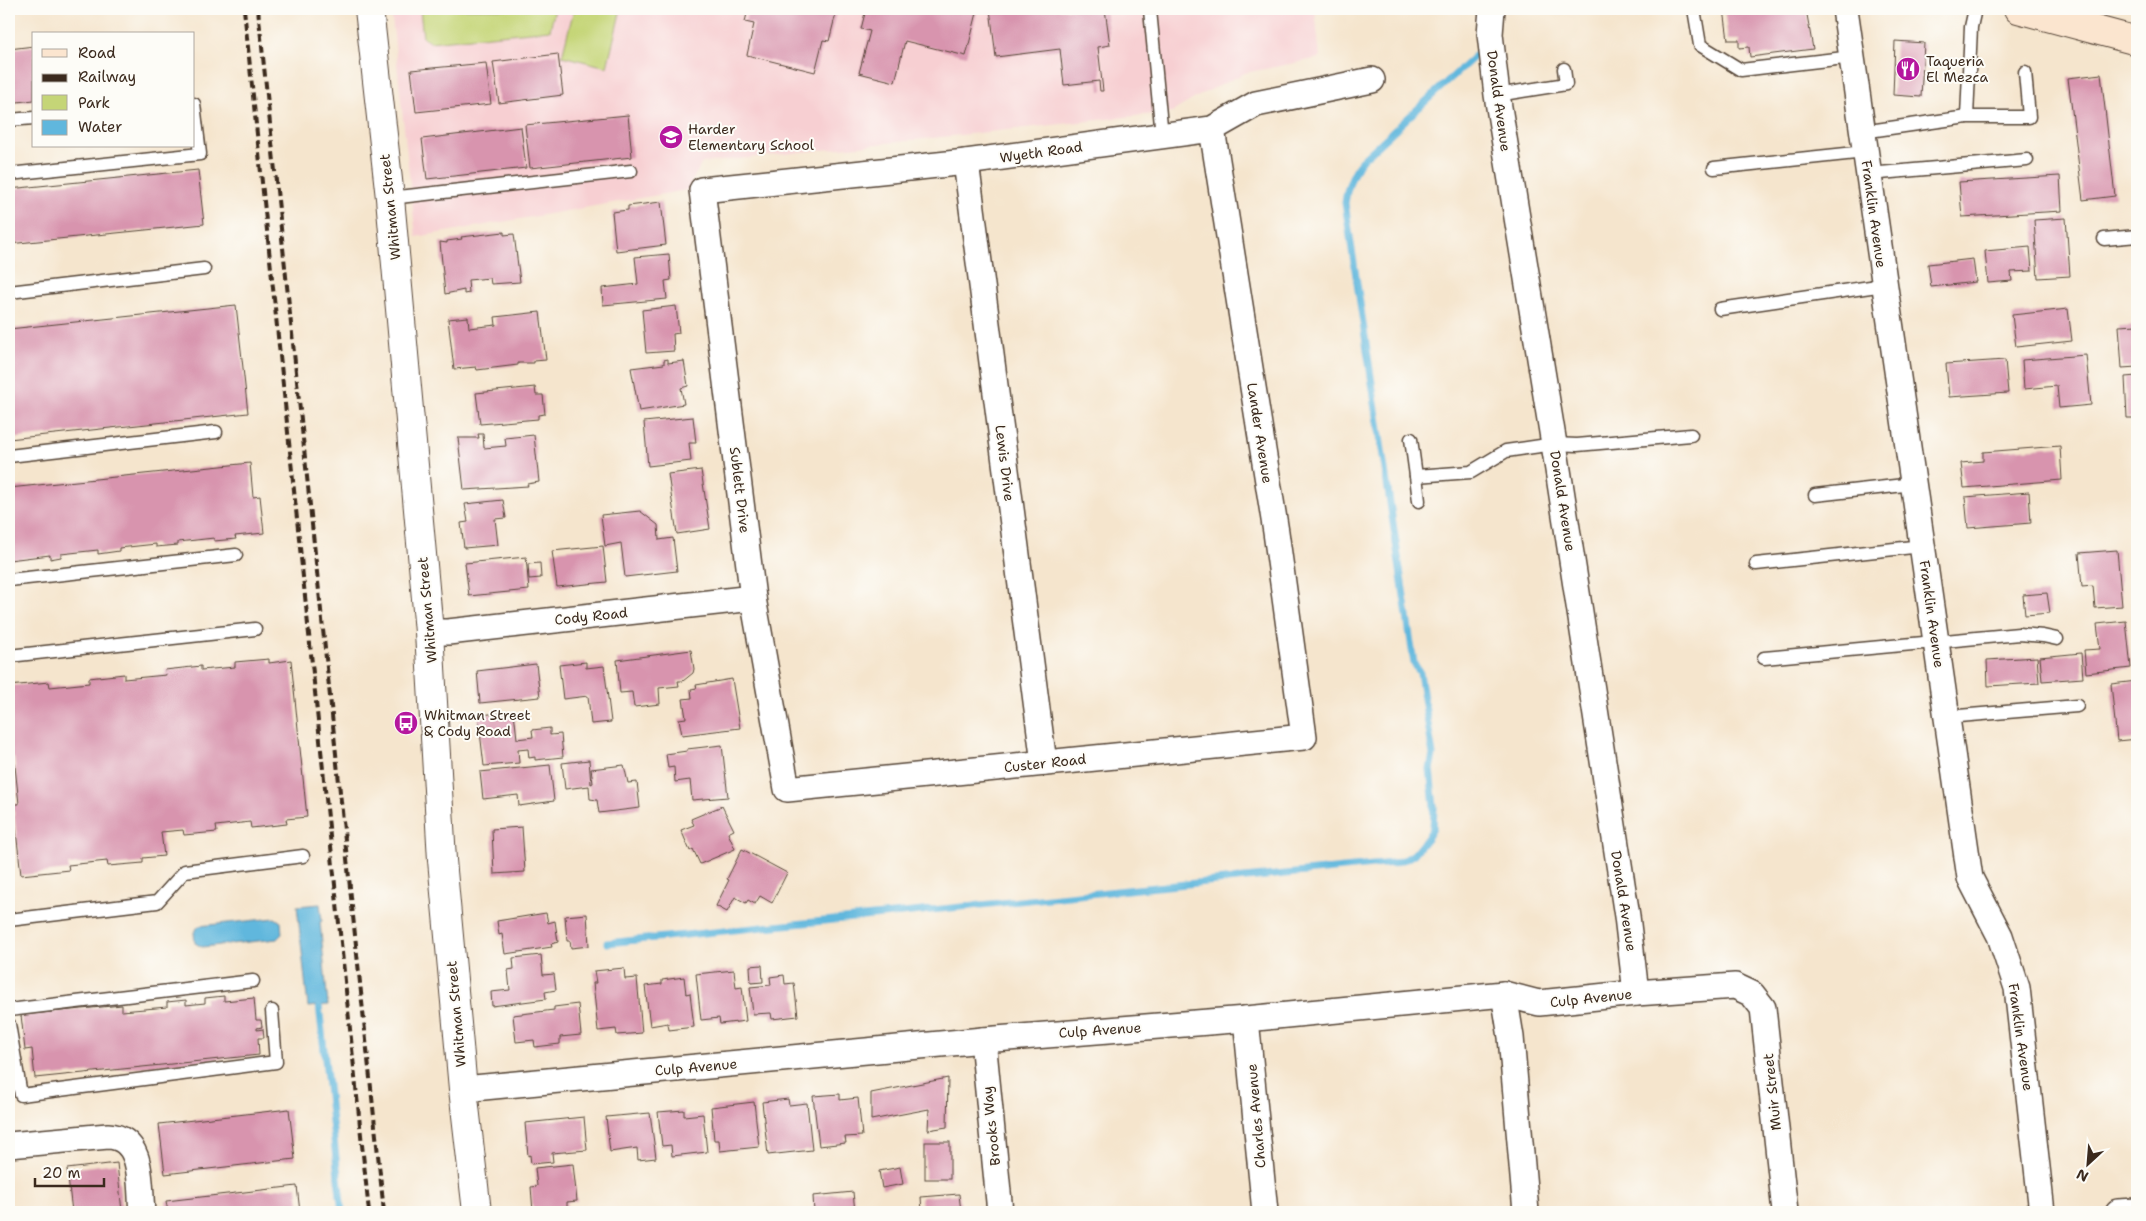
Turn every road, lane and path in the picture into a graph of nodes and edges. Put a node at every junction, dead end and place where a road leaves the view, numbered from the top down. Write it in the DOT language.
graph roads {
  1 [pos="369,9"];
  2 [pos="1492,9"];
  3 [pos="1694,9"];
  4 [pos="1845,9"];
  5 [pos="1975,9"];
  6 [pos="2018,9"];
  7 [pos="1150,10"];
  8 [pos="2137,41"];
  9 [pos="1853,56"];
  10 [pos="1564,69"];
  11 [pos="2025,72"];
  12 [pos="1372,80"];
  13 [pos="1497,95"];
  14 [pos="195,112"];
  15 [pos="1967,117"];
  16 [pos="32,118"];
  17 [pos="9,120"];
  18 [pos="1212,129"];
  19 [pos="1162,136"];
  20 [pos="1865,153"];
  21 [pos="2027,160"];
  22 [pos="966,162"];
  23 [pos="1714,168"];
  24 [pos="631,171"];
  25 [pos="9,174"];
  26 [pos="702,190"];
  27 [pos="390,198"];
  28 [pos="2137,236"];
  29 [pos="2104,239"];
  30 [pos="204,270"];
  31 [pos="1884,285"];
  32 [pos="9,292"];
  33 [pos="1720,309"];
  34 [pos="216,432"];
  35 [pos="1691,436"];
  36 [pos="1411,440"];
  37 [pos="1554,444"];
  38 [pos="9,456"];
  39 [pos="1416,476"];
  40 [pos="1913,484"];
  41 [pos="1815,495"];
  42 [pos="1419,501"];
  43 [pos="1922,546"];
  44 [pos="236,555"];
  45 [pos="1756,564"];
  46 [pos="9,580"];
  47 [pos="753,598"];
  48 [pos="255,629"];
  49 [pos="429,632"];
  50 [pos="2057,639"];
  51 [pos="1936,642"];
  52 [pos="9,656"];
  53 [pos="1764,658"];
  54 [pos="2076,706"];
  55 [pos="1947,717"];
  56 [pos="1304,737"];
  57 [pos="1044,763"];
  58 [pos="787,789"];
  59 [pos="303,856"];
  60 [pos="9,920"];
  61 [pos="253,980"];
  62 [pos="1735,986"];
  63 [pos="1636,993"];
  64 [pos="1504,994"];
  65 [pos="9,1010"];
  66 [pos="272,1012"];
  67 [pos="1246,1019"];
  68 [pos="9,1024"];
  69 [pos="983,1040"];
  70 [pos="463,1089"];
  71 [pos="9,1145"];
  72 [pos="2137,1210"];
  73 [pos="142,1212"];
  74 [pos="477,1212"];
  75 [pos="1000,1212"];
  76 [pos="1266,1212"];
  77 [pos="1526,1212"];
  78 [pos="1785,1212"];
  79 [pos="2042,1212"];
  80 [pos="2118,1212"];
  1 -- 27 [label="street, Whitman Street"];
  2 -- 13 [label="street, Donald Avenue"];
  3 -- 9 [label="lane"];
  4 -- 9 [label="street, Franklin Avenue"];
  5 -- 15 [label="lane"];
  6 -- 8 [label="main road"];
  7 -- 19 [label="lane"];
  9 -- 20 [label="street, Franklin Avenue"];
  10 -- 13 [label="lane"];
  11 -- 15 [label="lane"];
  12 -- 18 [label="street, Wyeth Road"];
  13 -- 37 [label="street, Donald Avenue"];
  14 -- 25 [label="lane"];
  15 -- 20 [label="lane"];
  16 -- 17 [label="lane"];
  18 -- 19 [label="street, Wyeth Road"];
  18 -- 56 [label="street, Lander Avenue"];
  19 -- 22 [label="street, Wyeth Road"];
  20 -- 21 [label="lane"];
  20 -- 23 [label="lane"];
  20 -- 31 [label="street, Franklin Avenue"];
  22 -- 26 [label="street, Wyeth Road"];
  22 -- 57 [label="street, Lewis Drive"];
  24 -- 27 [label="lane"];
  26 -- 47 [label="street, Sublett Drive"];
  27 -- 49 [label="street, Whitman Street"];
  28 -- 29 [label="lane"];
  30 -- 32 [label="lane"];
  31 -- 33 [label="lane"];
  31 -- 40 [label="street, Franklin Avenue"];
  34 -- 38 [label="lane"];
  35 -- 37 [label="lane"];
  36 -- 39 [label="lane"];
  37 -- 39 [label="lane"];
  37 -- 63 [label="street, Donald Avenue"];
  39 -- 42 [label="lane"];
  40 -- 41 [label="lane"];
  40 -- 43 [label="street, Franklin Avenue"];
  43 -- 45 [label="lane"];
  43 -- 51 [label="street, Franklin Avenue"];
  44 -- 46 [label="lane"];
  47 -- 49 [label="street, Cody Road"];
  47 -- 58 [label="street, Sublett Drive"];
  48 -- 52 [label="lane"];
  49 -- 70 [label="street, Whitman Street"];
  50 -- 51 [label="lane"];
  51 -- 53 [label="lane"];
  51 -- 55 [label="street, Franklin Avenue"];
  54 -- 55 [label="lane"];
  55 -- 79 [label="street, Franklin Avenue"];
  56 -- 57 [label="street, Custer Road"];
  57 -- 58 [label="street, Custer Road"];
  59 -- 60 [label="lane"];
  61 -- 65 [label="lane"];
  62 -- 63 [label="street, Culp Avenue"];
  62 -- 78 [label="street, Muir Street"];
  63 -- 64 [label="street, Culp Avenue"];
  64 -- 67 [label="street, Culp Avenue"];
  64 -- 77 [label="street"];
  66 -- 68 [label="lane"];
  67 -- 69 [label="street, Culp Avenue"];
  67 -- 76 [label="street, Charles Avenue"];
  69 -- 70 [label="street, Culp Avenue"];
  69 -- 75 [label="street, Brooks Way"];
  70 -- 74 [label="street, Whitman Street"];
  71 -- 73 [label="street"];
  72 -- 80 [label="street"];
}
